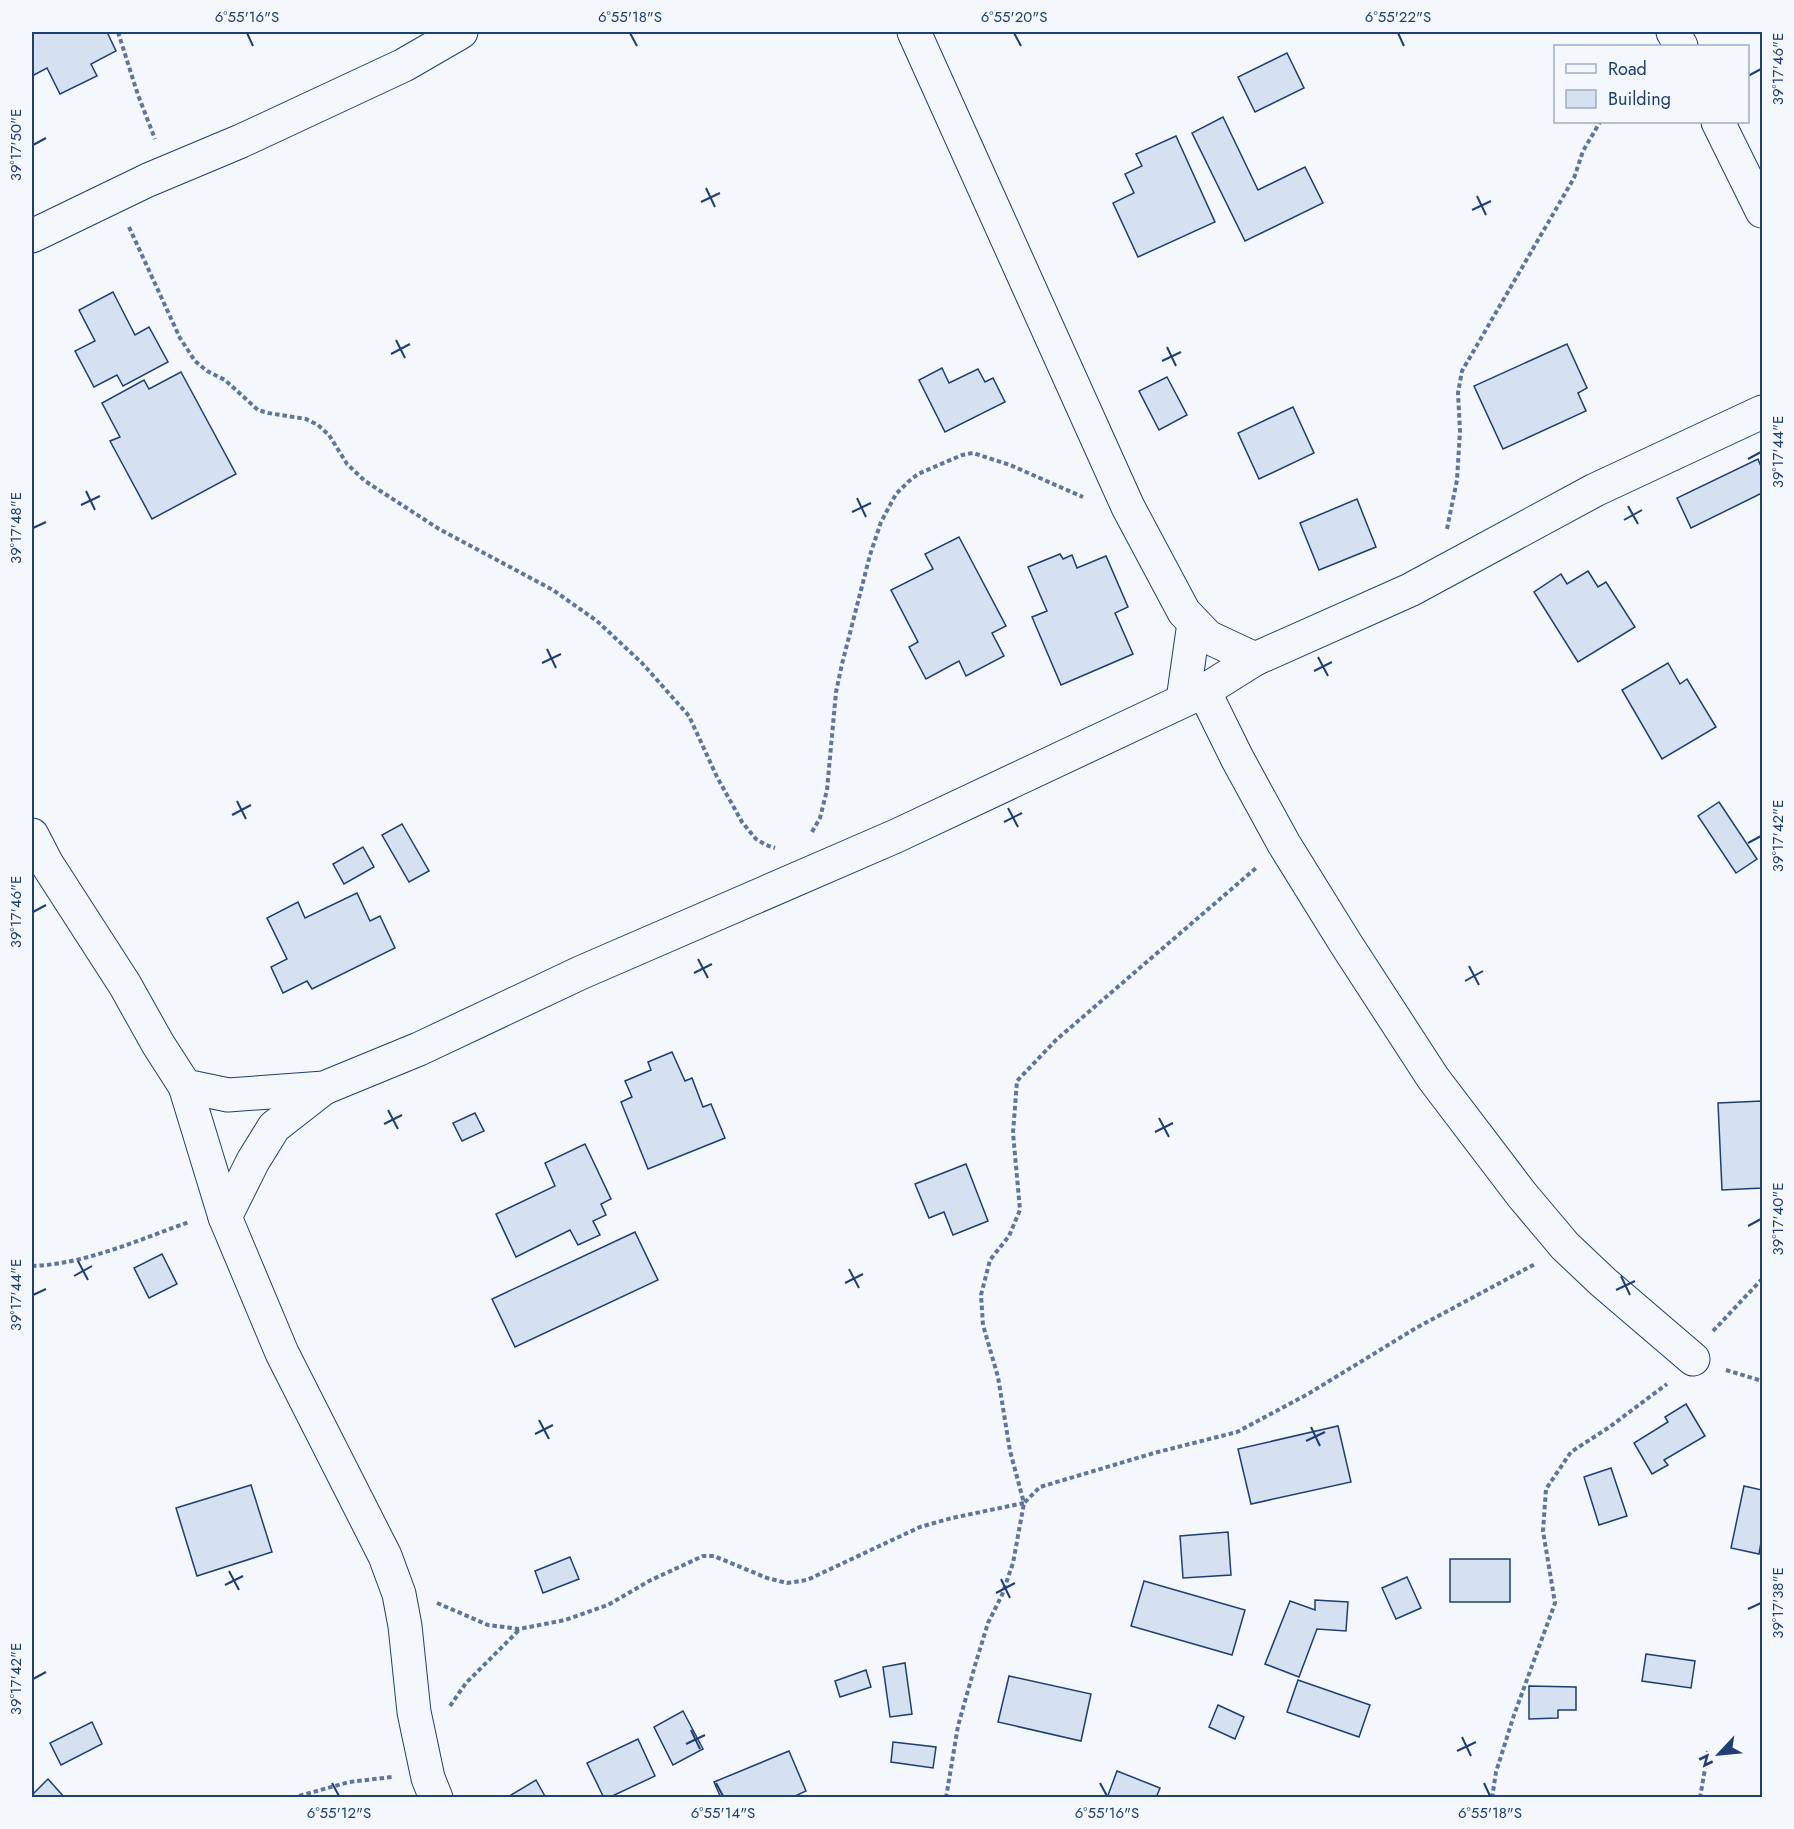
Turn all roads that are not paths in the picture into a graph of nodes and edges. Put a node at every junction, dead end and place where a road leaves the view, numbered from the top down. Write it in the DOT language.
graph roads {
  1 [pos="461,32"];
  2 [pos="914,32"];
  3 [pos="1718,123"];
  4 [pos="1762,211"];
  5 [pos="32,236"];
  6 [pos="1762,412"];
  7 [pos="1194,622"];
  8 [pos="1255,659"];
  9 [pos="1194,695"];
  10 [pos="32,835"];
  11 [pos="185,1086"];
  12 [pos="324,1088"];
  13 [pos="224,1214"];
  14 [pos="1693,1359"];
  15 [pos="432,1788"];
  1 -- 5 [label="street"];
  2 -- 7 [label="street"];
  3 -- 4 [label="street"];
  6 -- 8 [label="street"];
  7 -- 8 [label="street"];
  7 -- 9 [label="street"];
  8 -- 9 [label="street"];
  9 -- 12 [label="street"];
  9 -- 14 [label="street"];
  10 -- 11 [label="street"];
  11 -- 12 [label="street"];
  11 -- 13 [label="street"];
  12 -- 13 [label="street"];
  13 -- 15 [label="street"];
}
